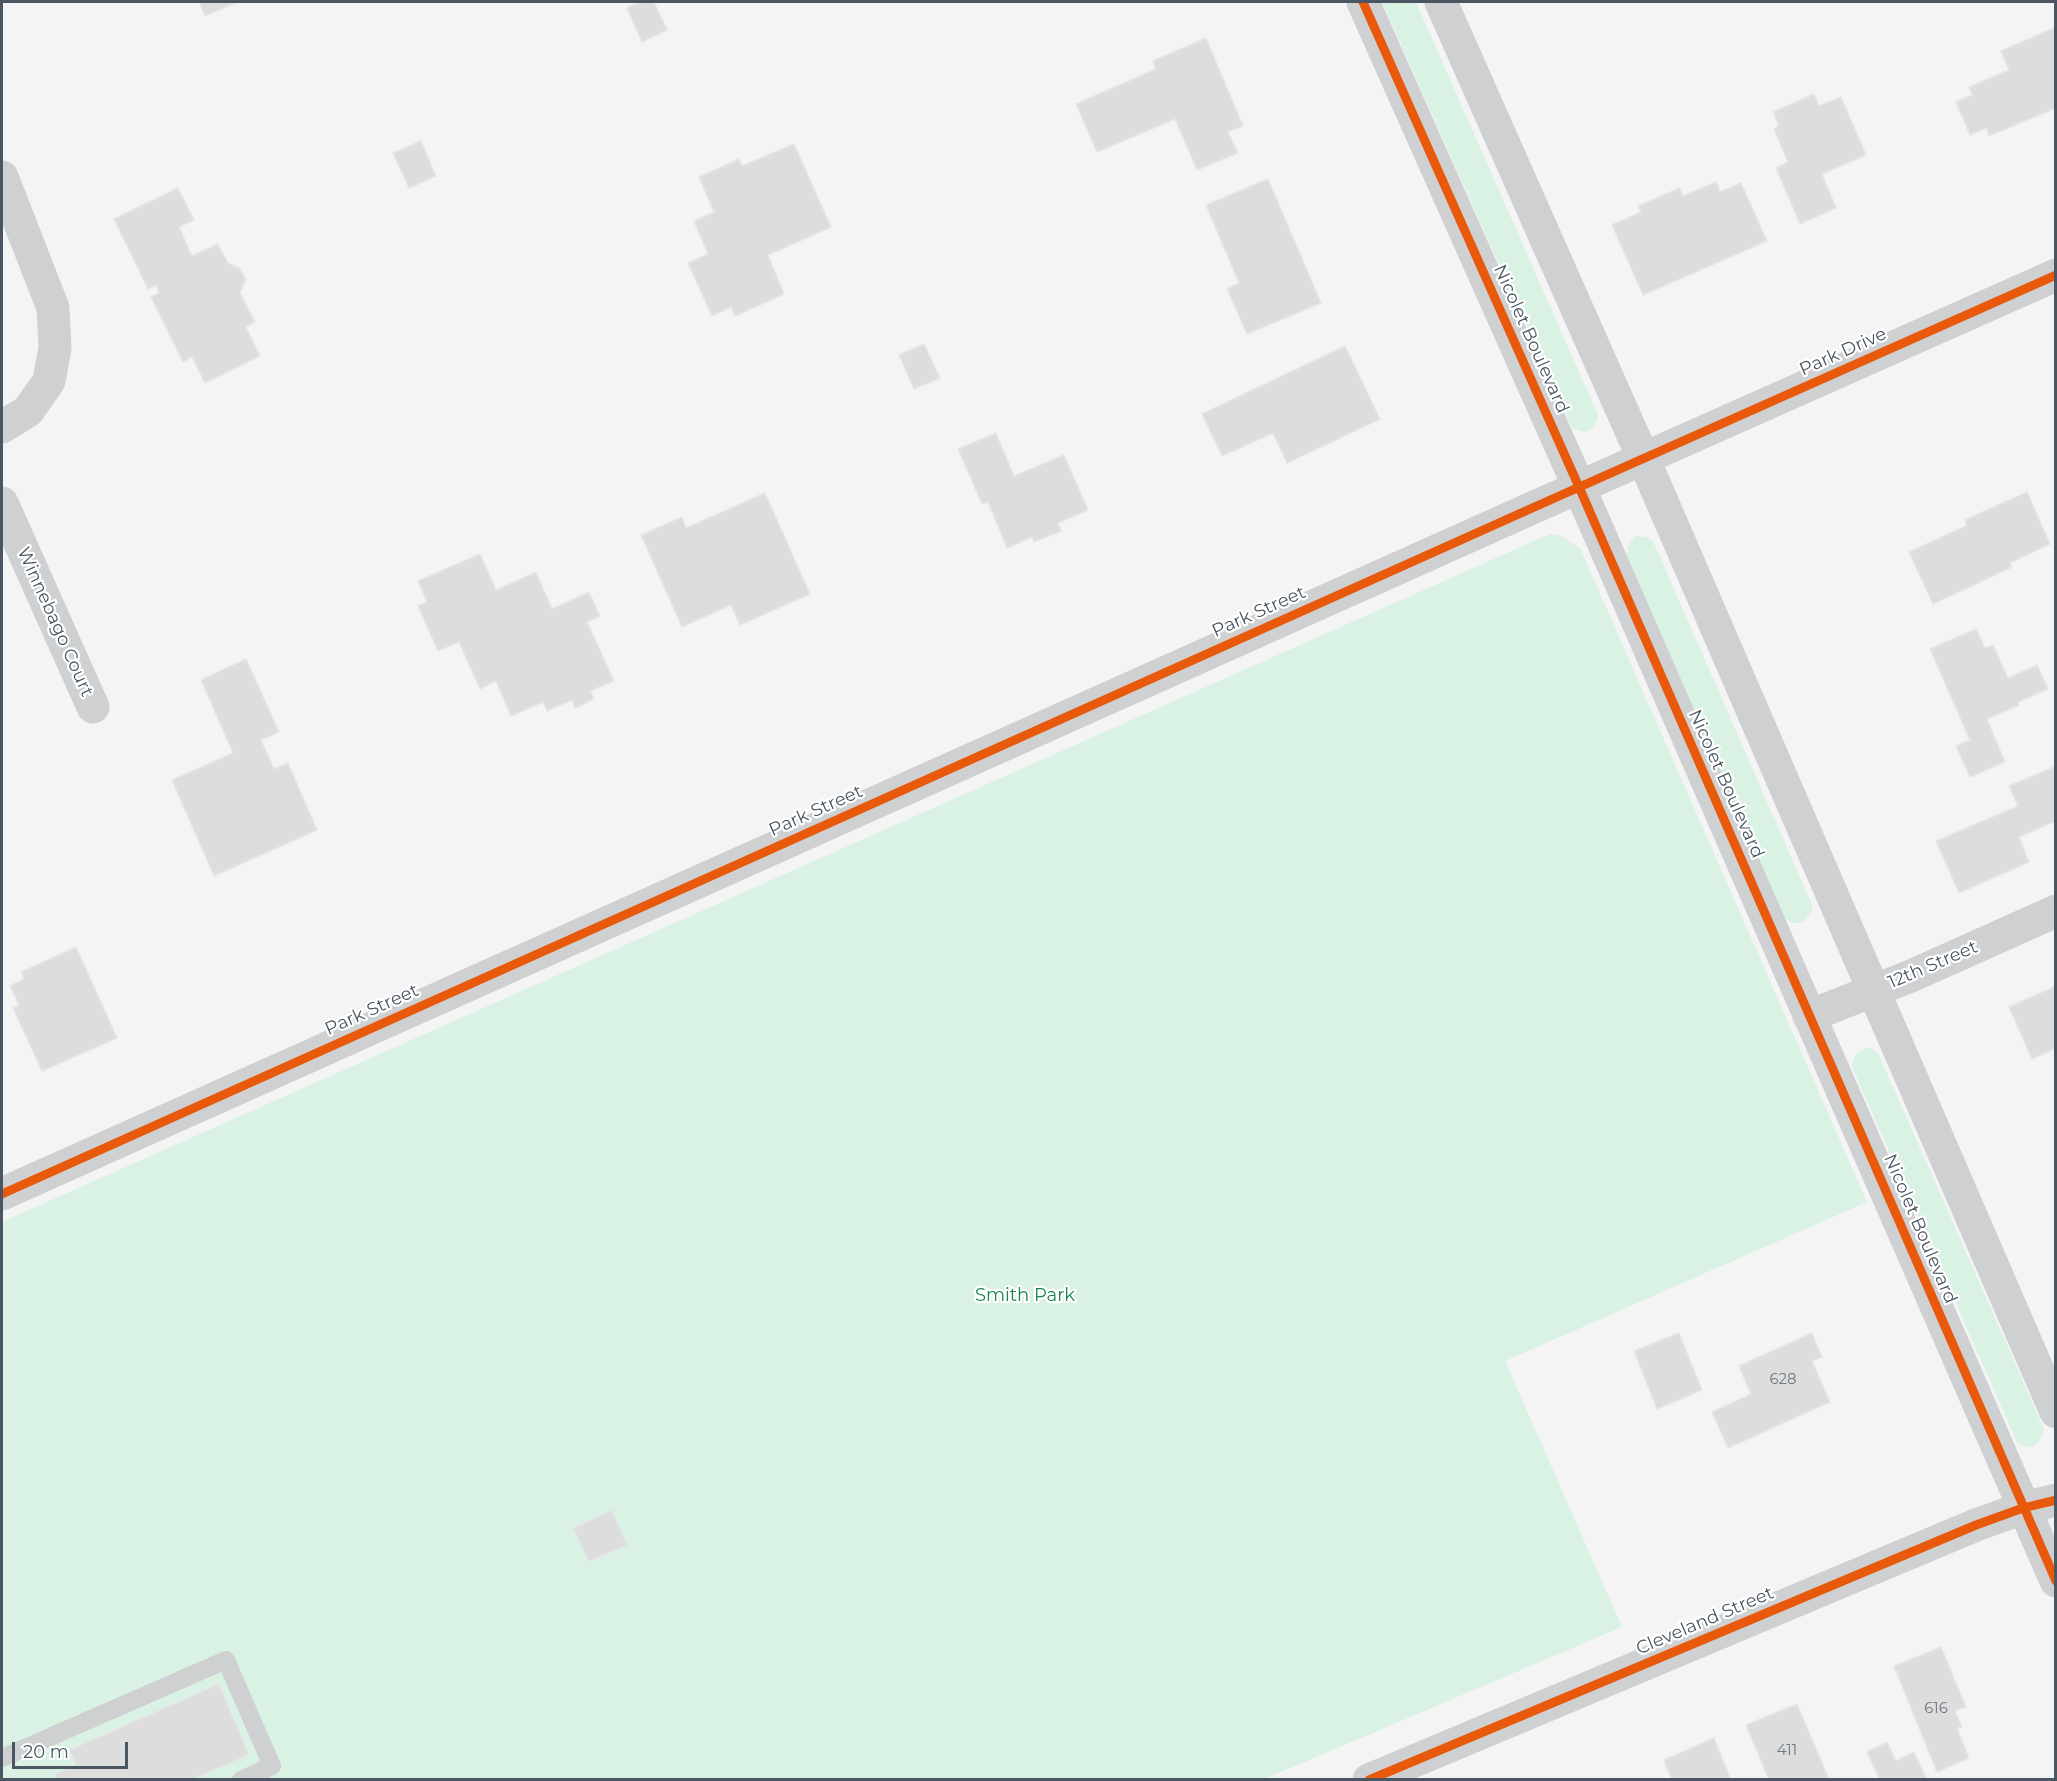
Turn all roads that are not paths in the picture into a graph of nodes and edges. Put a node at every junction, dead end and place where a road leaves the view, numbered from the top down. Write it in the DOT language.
graph roads {
  1 [pos="1363,2"];
  2 [pos="1441,2"];
  3 [pos="2,177"];
  4 [pos="2055,275"];
  5 [pos="2,427"];
  6 [pos="1644,460"];
  7 [pos="1579,487"];
  8 [pos="2,503"];
  9 [pos="93,707"];
  10 [pos="2055,911"];
  11 [pos="1874,989"];
  12 [pos="1809,1016"];
  13 [pos="2,1194"];
  14 [pos="2055,1412"];
  15 [pos="2055,1500"];
  16 [pos="2023,1508"];
  17 [pos="2055,1581"];
  18 [pos="2,1758"];
  19 [pos="241,1779"];
  20 [pos="1369,1779"];
  1 -- 7 [label="street, Nicolet Boulevard"];
  2 -- 6 [label="street"];
  3 -- 5 [label="street"];
  4 -- 6 [label="street, Park Drive"];
  6 -- 7 [label="street, Park Street"];
  6 -- 11 [label="street"];
  7 -- 12 [label="street, Nicolet Boulevard"];
  7 -- 13 [label="street, Park Street"];
  8 -- 9 [label="street, Winnebago Court"];
  10 -- 11 [label="street, 12th Street"];
  11 -- 12 [label="street, 12th Street"];
  11 -- 14 [label="street"];
  12 -- 16 [label="street, Nicolet Boulevard"];
  15 -- 16 [label="street, Cleveland Street"];
  16 -- 17 [label="street, Nicolet Boulevard"];
  16 -- 20 [label="street, Cleveland Street"];
  18 -- 19 [label="lane"];
}
